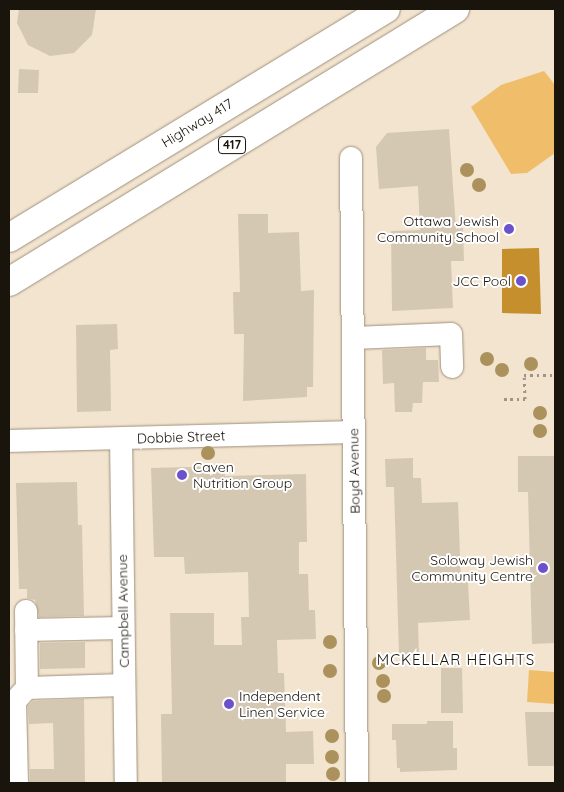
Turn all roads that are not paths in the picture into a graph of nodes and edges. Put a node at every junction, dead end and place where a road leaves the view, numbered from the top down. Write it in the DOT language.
graph roads {
  1 [pos="386,9"];
  2 [pos="455,9"];
  3 [pos="350,158"];
  4 [pos="9,238"];
  5 [pos="9,282"];
  6 [pos="353,338"];
  7 [pos="452,367"];
  8 [pos="353,432"];
  9 [pos="121,439"];
  10 [pos="9,441"];
  11 [pos="123,628"];
  12 [pos="124,684"];
  13 [pos="27,688"];
  14 [pos="17,783"];
  15 [pos="126,783"];
  16 [pos="358,783"];
  1 -- 4 [label="highway, Highway 417"];
  2 -- 5 [label="highway, 417"];
  3 -- 6 [label="street, Boyd Avenue"];
  6 -- 7 [label="street"];
  6 -- 8 [label="street, Boyd Avenue"];
  8 -- 9 [label="street, Dobbie Street"];
  8 -- 16 [label="street, Boyd Avenue"];
  9 -- 10 [label="street, Dobbie Street"];
  9 -- 11 [label="street, Campbell Avenue"];
  11 -- 12 [label="street, Campbell Avenue"];
  11 -- 13 [label="street"];
  12 -- 13 [label="street"];
  12 -- 15 [label="street, Campbell Avenue"];
  13 -- 14 [label="street"];
}
